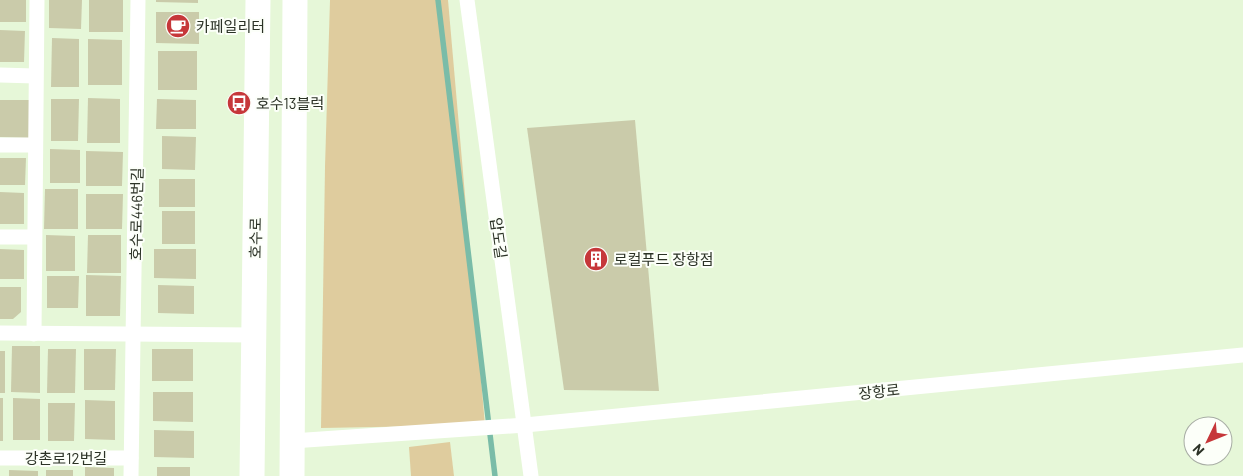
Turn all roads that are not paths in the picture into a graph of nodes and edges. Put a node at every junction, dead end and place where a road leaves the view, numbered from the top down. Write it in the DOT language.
graph roads {
  1 [pos="36,0"];
  2 [pos="138,0"];
  3 [pos="258,0"];
  4 [pos="295,0"];
  5 [pos="468,0"];
  6 [pos="0,75"];
  7 [pos="36,76"];
  8 [pos="0,145"];
  9 [pos="35,145"];
  10 [pos="0,237"];
  11 [pos="34,237"];
  12 [pos="0,333"];
  13 [pos="34,334"];
  14 [pos="134,335"];
  15 [pos="254,335"];
  16 [pos="1243,355"];
  17 [pos="519,426"];
  18 [pos="292,440"];
  19 [pos="0,458"];
  20 [pos="131,458"];
  21 [pos="131,476"];
  22 [pos="252,476"];
  23 [pos="292,476"];
  24 [pos="531,476"];
  1 -- 7 [label="street"];
  2 -- 14 [label="street, 호수로446번길"];
  3 -- 15 [label="main road, 호수로"];
  4 -- 18 [label="main road"];
  5 -- 17 [label="street, 압도길"];
  6 -- 7 [label="street"];
  7 -- 9 [label="street"];
  8 -- 9 [label="street"];
  9 -- 11 [label="street"];
  10 -- 11 [label="street"];
  11 -- 13 [label="street"];
  12 -- 13 [label="street"];
  13 -- 14 [label="street"];
  14 -- 15 [label="street"];
  14 -- 20 [label="street, 호수로446번길"];
  15 -- 22 [label="main road, 호수로"];
  16 -- 17 [label="street, 장항로"];
  17 -- 18 [label="street, 장항로"];
  17 -- 24 [label="street, 압도길"];
  18 -- 23 [label="main road"];
  19 -- 20 [label="street, 강촌로12번길"];
  20 -- 21 [label="street, 호수로446번길"];
}
